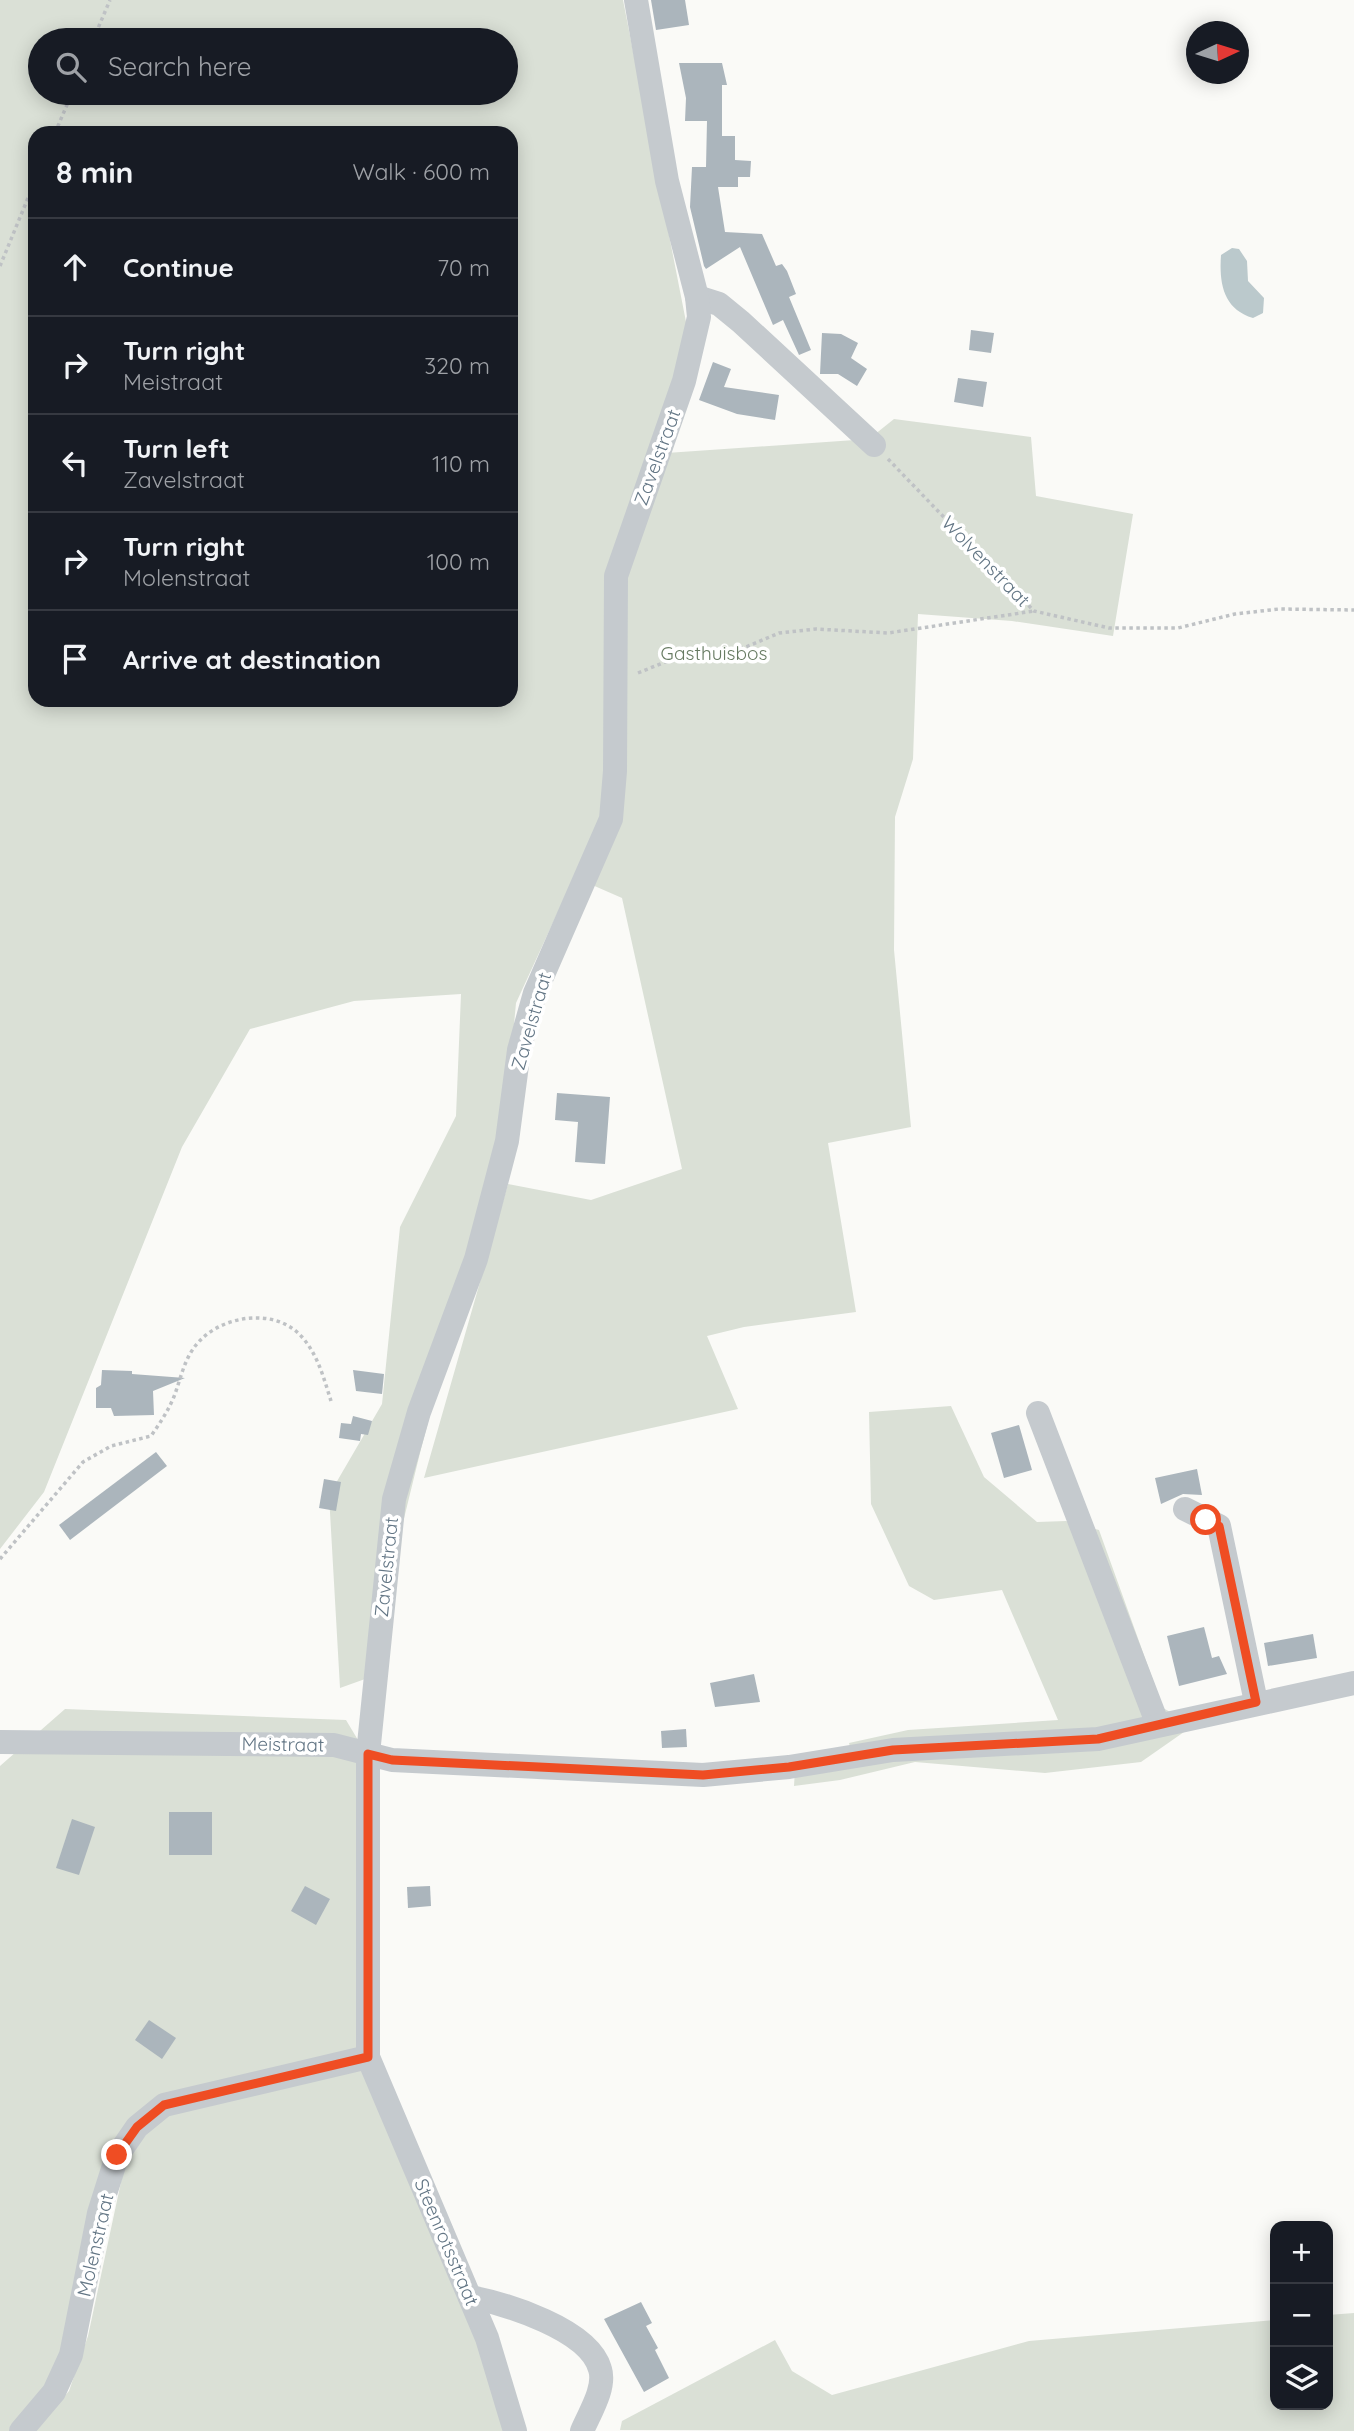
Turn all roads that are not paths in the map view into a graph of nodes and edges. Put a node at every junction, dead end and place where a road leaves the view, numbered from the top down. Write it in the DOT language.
graph roads {
  1 [pos="636,0"];
  2 [pos="697,297"];
  3 [pos="874,445"];
  4 [pos="1038,1413"];
  5 [pos="1185,1509"];
  6 [pos="1354,1682"];
  7 [pos="1256,1702"];
  8 [pos="1158,1725"];
  9 [pos="0,1742"];
  10 [pos="368,1754"];
  11 [pos="368,2057"];
  12 [pos="470,2297"];
  13 [pos="21,2431"];
  14 [pos="515,2431"];
  15 [pos="582,2431"];
  1 -- 2 [label="street, Zavelstraat"];
  2 -- 3 [label="street"];
  2 -- 10 [label="street, Zavelstraat"];
  4 -- 8 [label="street"];
  5 -- 7 [label="street"];
  6 -- 7 [label="street, Meistraat"];
  7 -- 8 [label="street, Meistraat"];
  8 -- 10 [label="street, Meistraat"];
  9 -- 10 [label="street, Meistraat"];
  10 -- 11 [label="street, Zavelstraat"];
  11 -- 12 [label="street, Steenrotsstraat"];
  11 -- 13 [label="street, Molenstraat"];
  12 -- 14 [label="street, Steenrotsstraat"];
  12 -- 15 [label="street"];
}
